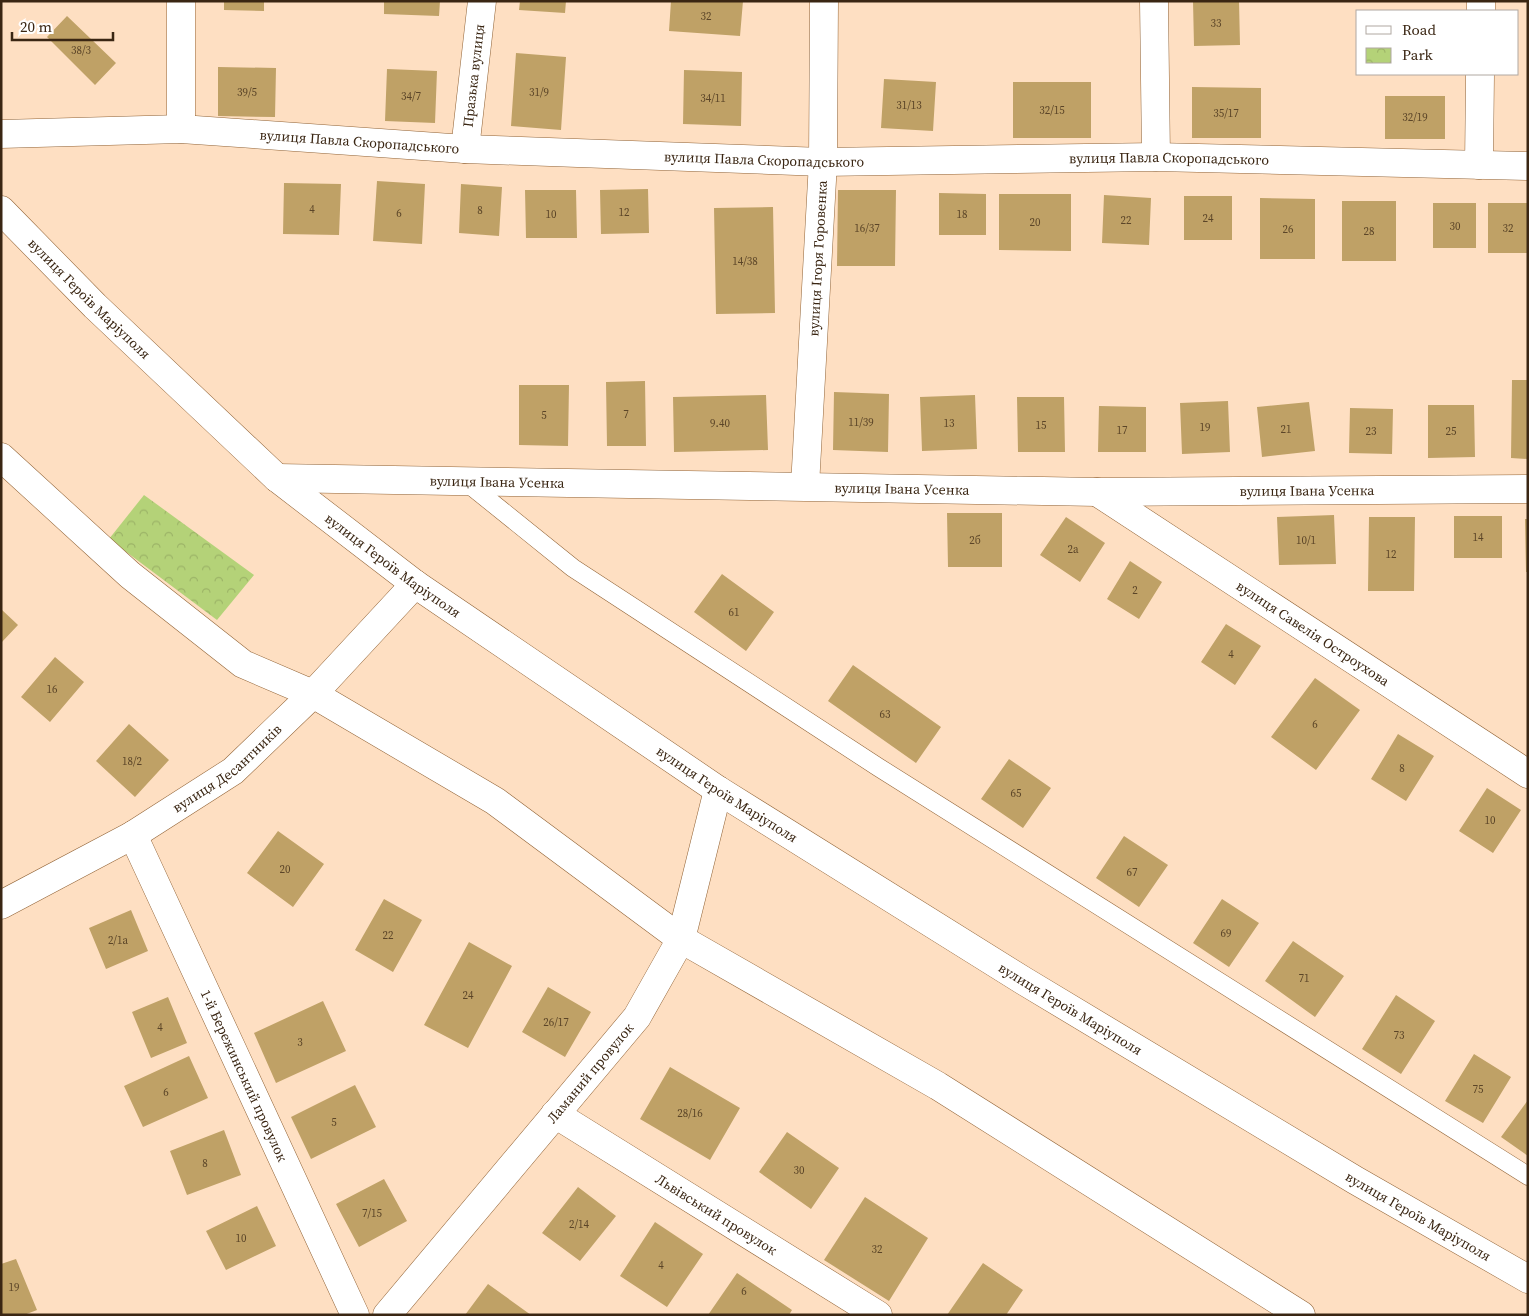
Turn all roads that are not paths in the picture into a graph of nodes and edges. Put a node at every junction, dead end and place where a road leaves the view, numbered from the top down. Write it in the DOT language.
graph roads {
  1 [pos="181,1"];
  2 [pos="482,1"];
  3 [pos="824,1"];
  4 [pos="1154,1"];
  5 [pos="1480,75"];
  6 [pos="182,130"];
  7 [pos="1,134"];
  8 [pos="465,149"];
  9 [pos="1156,157"];
  10 [pos="823,162"];
  11 [pos="1479,165"];
  12 [pos="1528,166"];
  13 [pos="1,210"];
  14 [pos="1,457"];
  15 [pos="277,478"];
  16 [pos="464,480"];
  17 [pos="805,486"];
  18 [pos="1528,488"];
  19 [pos="1097,492"];
  20 [pos="415,584"];
  21 [pos="313,694"];
  22 [pos="1528,774"];
  23 [pos="718,790"];
  24 [pos="133,836"];
  25 [pos="1,906"];
  26 [pos="681,939"];
  27 [pos="555,1114"];
  28 [pos="1528,1176"];
  29 [pos="1528,1279"];
  30 [pos="355,1315"];
  31 [pos="387,1315"];
  32 [pos="878,1315"];
  33 [pos="1301,1315"];
  1 -- 6 [label="street"];
  2 -- 8 [label="street, Празька вулиця"];
  3 -- 10 [label="street, вулиця Ігоря Горовенка"];
  4 -- 9 [label="street"];
  5 -- 11 [label="street"];
  6 -- 7 [label="street, вулиця Павла Скоропадського"];
  6 -- 8 [label="street, вулиця Павла Скоропадського"];
  8 -- 10 [label="street, вулиця Павла Скоропадського"];
  9 -- 10 [label="street, вулиця Павла Скоропадського"];
  9 -- 11 [label="street, вулиця Павла Скоропадського"];
  10 -- 17 [label="street, вулиця Ігоря Горовенка"];
  11 -- 12 [label="street, вулиця Павла Скоропадського"];
  13 -- 15 [label="street, вулиця Героїв Маріуполя"];
  14 -- 21 [label="street"];
  15 -- 16 [label="street, вулиця Івана Усенка"];
  15 -- 20 [label="street, вулиця Героїв Маріуполя"];
  16 -- 17 [label="street, вулиця Івана Усенка"];
  16 -- 28 [label="lane"];
  17 -- 19 [label="street, вулиця Івана Усенка"];
  18 -- 19 [label="street, вулиця Івана Усенка"];
  19 -- 22 [label="street, вулиця Савелія Остроухова"];
  20 -- 21 [label="street, вулиця Десантників"];
  20 -- 23 [label="street, вулиця Героїв Маріуполя"];
  21 -- 24 [label="street, вулиця Десантників"];
  21 -- 26 [label="street"];
  23 -- 26 [label="street, Ламаний провулок"];
  23 -- 29 [label="street, вулиця Героїв Маріуполя"];
  24 -- 25 [label="street, вулиця Десантників"];
  24 -- 30 [label="street, 1-й Бережинський провулок"];
  26 -- 27 [label="street, Ламаний провулок"];
  26 -- 33 [label="street"];
  27 -- 31 [label="street, Ламаний провулок"];
  27 -- 32 [label="street, Львівський провулок"];
}
